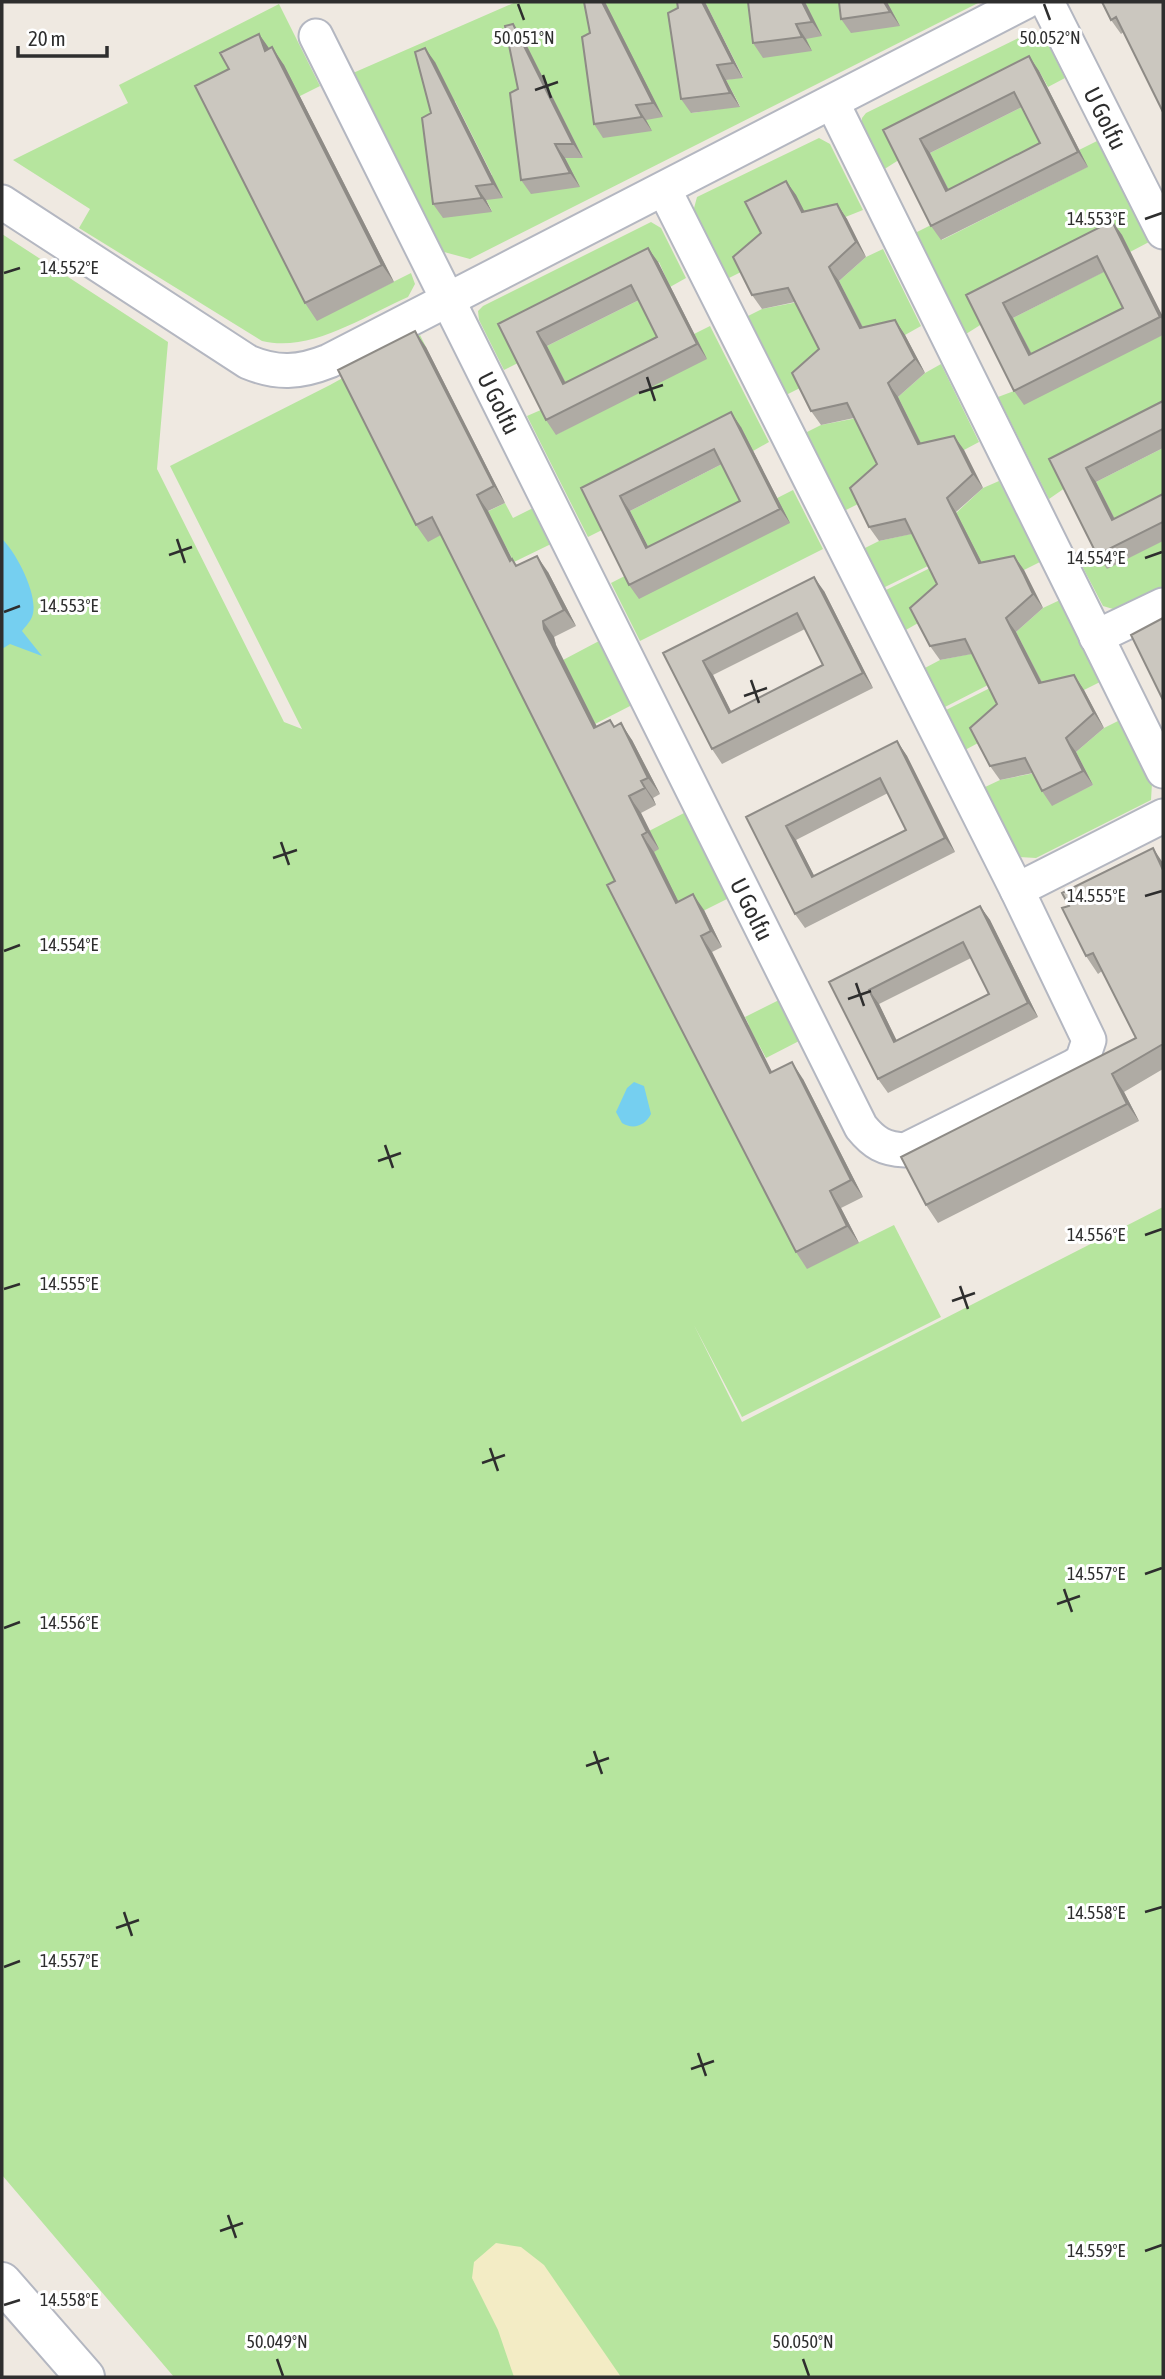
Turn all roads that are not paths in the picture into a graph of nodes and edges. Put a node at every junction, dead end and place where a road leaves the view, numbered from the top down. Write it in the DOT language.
graph roads {
  1 [pos="1025,2"];
  2 [pos="1047,2"];
  3 [pos="316,36"];
  4 [pos="831,102"];
  5 [pos="664,189"];
  6 [pos="2,202"];
  7 [pos="1163,232"];
  8 [pos="446,299"];
  9 [pos="1163,605"];
  10 [pos="1096,637"];
  11 [pos="1163,771"];
  12 [pos="1163,816"];
  13 [pos="1017,890"];
  14 [pos="2,2282"];
  15 [pos="86,2377"];
  1 -- 4 [label="street"];
  2 -- 7 [label="street, U Golfu"];
  3 -- 8 [label="street, U Golfu"];
  4 -- 5 [label="street"];
  4 -- 10 [label="street"];
  5 -- 8 [label="street"];
  5 -- 13 [label="street, U Golfu"];
  6 -- 8 [label="street"];
  8 -- 13 [label="street, U Golfu"];
  9 -- 10 [label="street"];
  10 -- 11 [label="street"];
  12 -- 13 [label="street"];
  14 -- 15 [label="street"];
}
